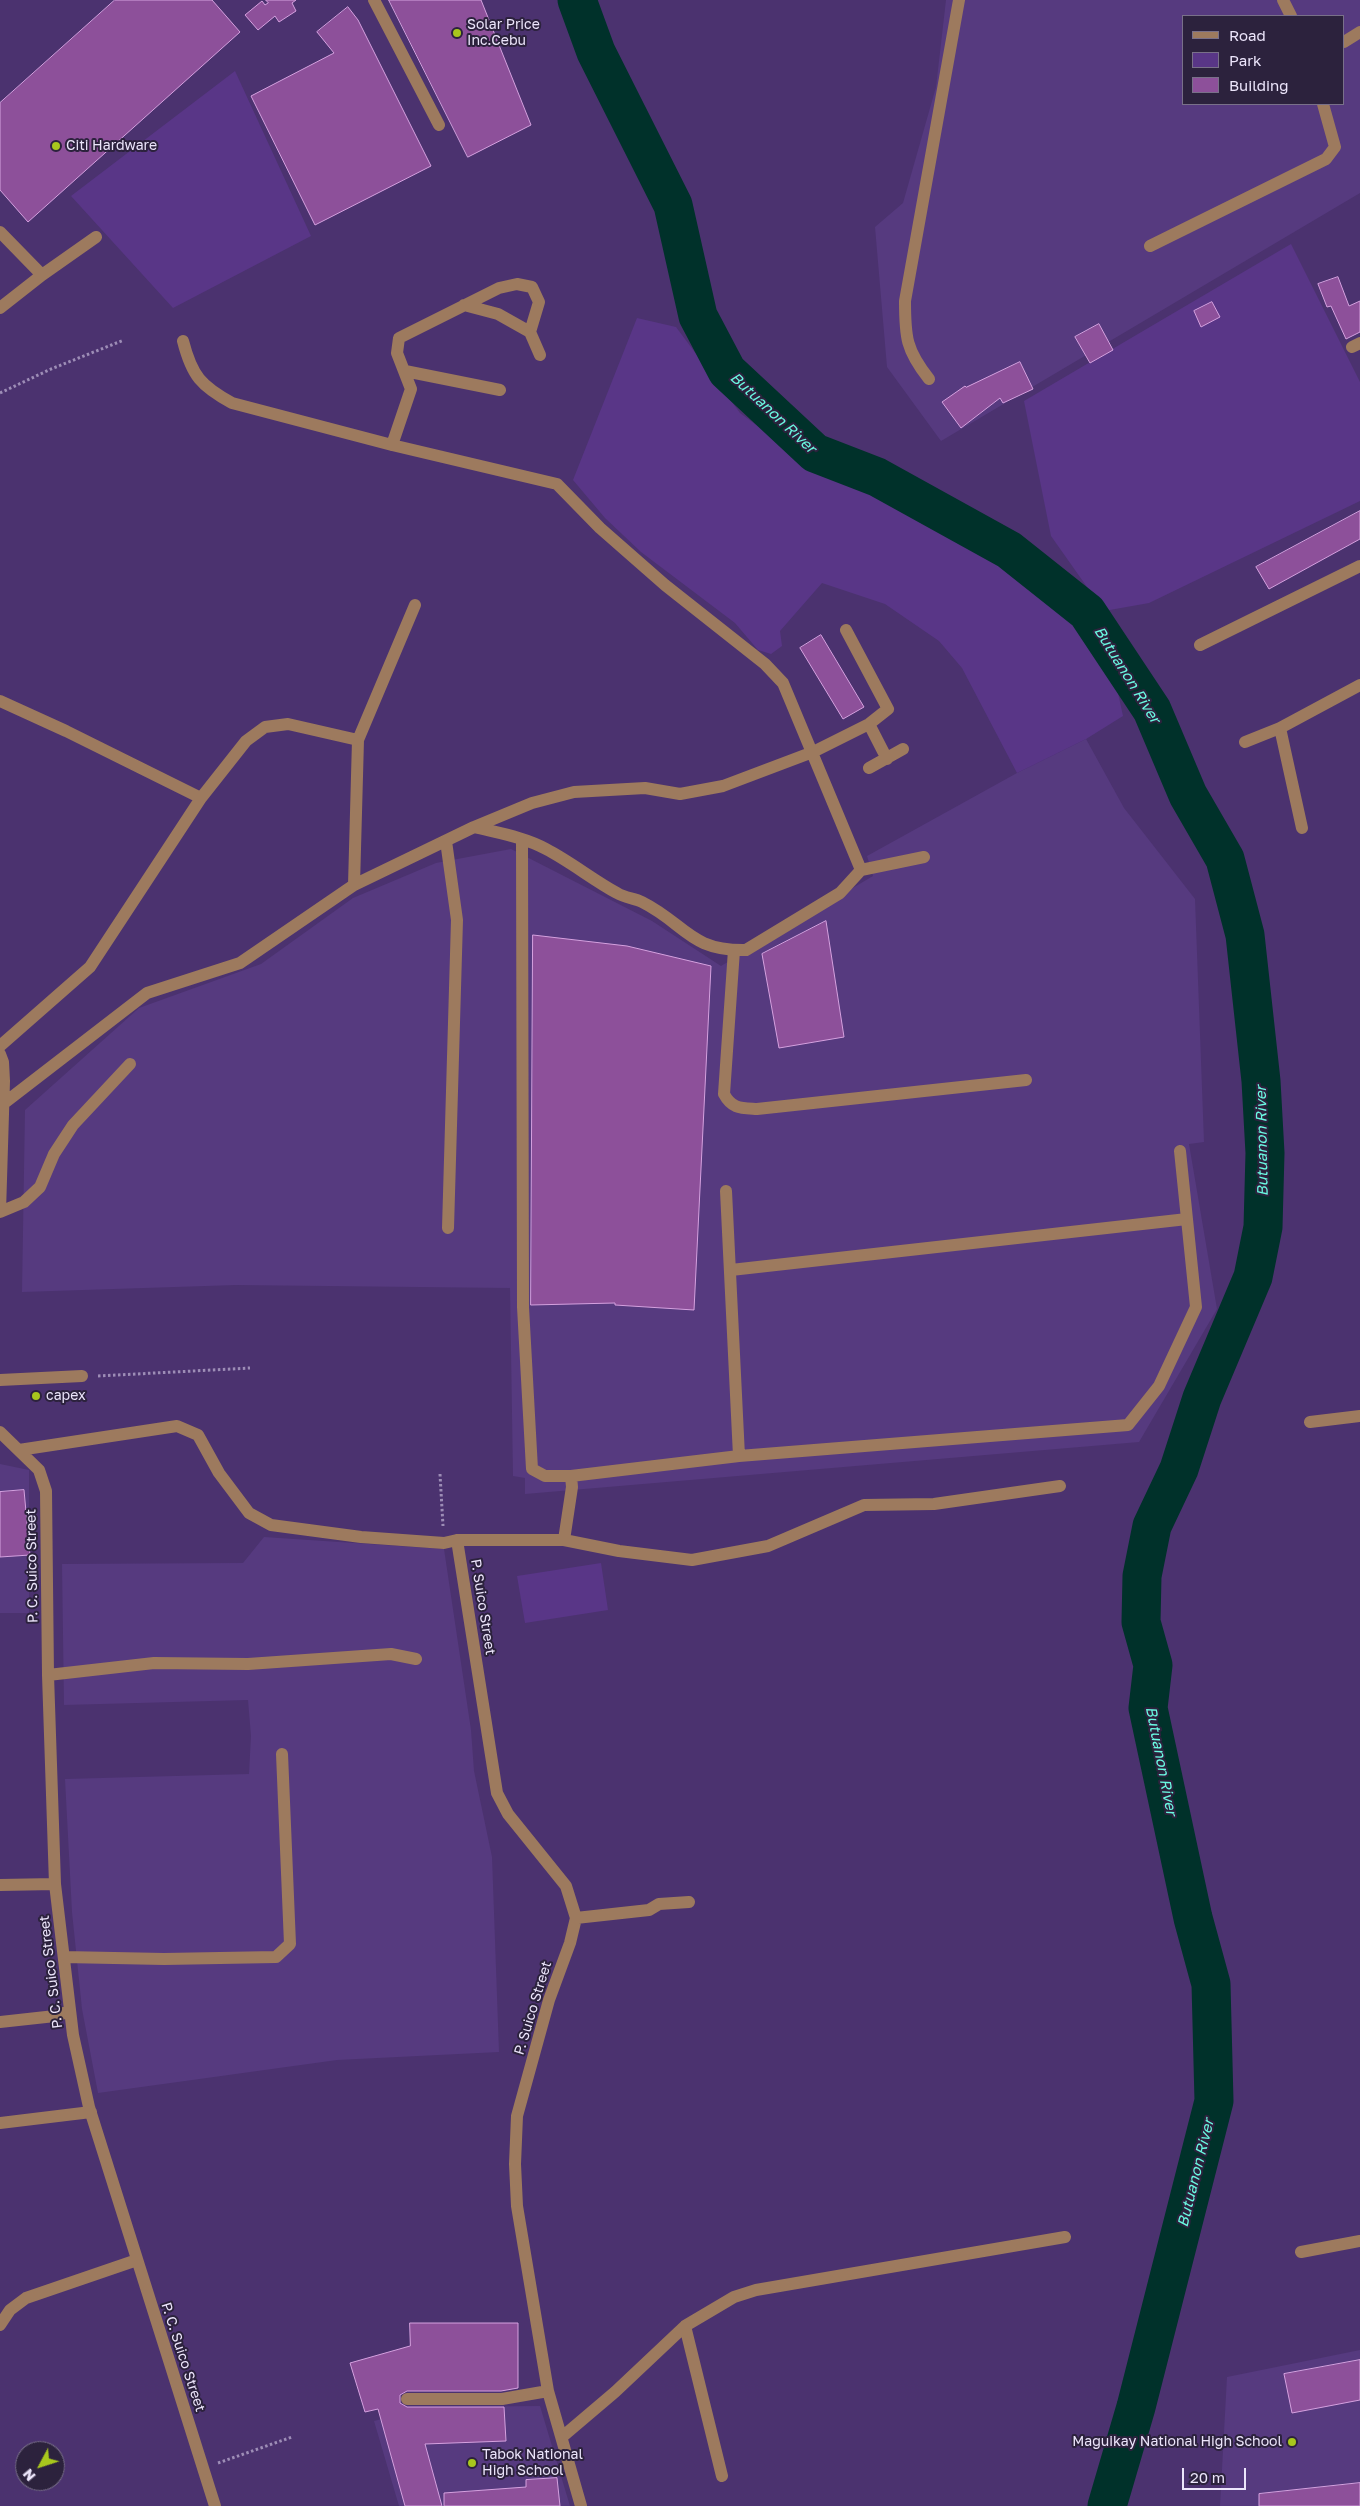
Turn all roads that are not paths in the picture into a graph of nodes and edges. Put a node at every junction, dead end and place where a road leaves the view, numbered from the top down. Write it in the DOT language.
graph roads {
  1 [pos="374,0"];
  2 [pos="959,0"];
  3 [pos="1283,0"];
  4 [pos="1290,15"];
  5 [pos="1360,32"];
  6 [pos="1345,41"];
  7 [pos="1323,105"];
  8 [pos="439,125"];
  9 [pos="0,232"];
  10 [pos="96,236"];
  11 [pos="1150,246"];
  12 [pos="42,275"];
  13 [pos="464,305"];
  14 [pos="0,308"];
  15 [pos="530,332"];
  16 [pos="183,341"];
  17 [pos="540,355"];
  18 [pos="405,371"];
  19 [pos="930,379"];
  20 [pos="500,390"];
  21 [pos="392,445"];
  22 [pos="1360,566"];
  23 [pos="415,605"];
  24 [pos="846,630"];
  25 [pos="1200,645"];
  26 [pos="1360,685"];
  27 [pos="0,701"];
  28 [pos="869,724"];
  29 [pos="1280,728"];
  30 [pos="358,740"];
  31 [pos="1245,742"];
  32 [pos="903,749"];
  33 [pos="814,752"];
  34 [pos="887,759"];
  35 [pos="869,768"];
  36 [pos="201,798"];
  37 [pos="474,827"];
  38 [pos="1302,828"];
  39 [pos="446,840"];
  40 [pos="522,840"];
  41 [pos="924,857"];
  42 [pos="861,870"];
  43 [pos="354,885"];
  44 [pos="734,950"];
  45 [pos="0,1046"];
  46 [pos="0,1054"];
  47 [pos="130,1064"];
  48 [pos="1026,1080"];
  49 [pos="3,1104"];
  50 [pos="1180,1151"];
  51 [pos="726,1191"];
  52 [pos="0,1212"];
  53 [pos="1187,1219"];
  54 [pos="448,1228"];
  55 [pos="731,1270"];
  56 [pos="82,1376"];
  57 [pos="0,1380"];
  58 [pos="1360,1416"];
  59 [pos="1310,1422"];
  60 [pos="1,1435"];
  61 [pos="19,1450"];
  62 [pos="739,1456"];
  63 [pos="571,1476"];
  64 [pos="1060,1486"];
  65 [pos="457,1540"];
  66 [pos="564,1540"];
  67 [pos="416,1659"];
  68 [pos="48,1675"];
  69 [pos="282,1754"];
  70 [pos="56,1884"];
  71 [pos="0,1885"];
  72 [pos="689,1902"];
  73 [pos="576,1918"];
  74 [pos="64,1957"];
  75 [pos="70,2011"];
  76 [pos="0,2022"];
  77 [pos="91,2112"];
  78 [pos="0,2123"];
  79 [pos="1064,2237"];
  80 [pos="1360,2241"];
  81 [pos="1301,2252"];
  82 [pos="137,2260"];
  83 [pos="0,2325"];
  84 [pos="685,2326"];
  85 [pos="548,2391"];
  86 [pos="407,2400"];
  87 [pos="562,2437"];
  88 [pos="722,2476"];
  89 [pos="215,2506"];
  90 [pos="581,2506"];
  1 -- 8 [label="street"];
  2 -- 19 [label="street"];
  3 -- 4 [label="street"];
  5 -- 6 [label="street"];
  7 -- 11 [label="street"];
  9 -- 12 [label="street"];
  10 -- 12 [label="street"];
  12 -- 14 [label="street"];
  13 -- 15 [label="street"];
  13 -- 15 [label="street"];
  13 -- 18 [label="street"];
  15 -- 17 [label="street"];
  16 -- 21 [label="street"];
  18 -- 20 [label="street"];
  18 -- 21 [label="street"];
  21 -- 33 [label="street"];
  22 -- 25 [label="street"];
  23 -- 30 [label="street"];
  24 -- 28 [label="street"];
  26 -- 29 [label="street"];
  27 -- 36 [label="street"];
  28 -- 33 [label="street"];
  28 -- 34 [label="street"];
  29 -- 31 [label="street"];
  29 -- 38 [label="street"];
  30 -- 36 [label="street"];
  30 -- 43 [label="street"];
  32 -- 34 [label="street"];
  33 -- 37 [label="street"];
  33 -- 42 [label="street"];
  34 -- 35 [label="street"];
  36 -- 45 [label="street"];
  37 -- 39 [label="street"];
  37 -- 40 [label="street"];
  39 -- 43 [label="street"];
  39 -- 54 [label="street"];
  40 -- 44 [label="street"];
  40 -- 63 [label="street"];
  41 -- 42 [label="street"];
  42 -- 44 [label="street"];
  43 -- 49 [label="street"];
  44 -- 48 [label="street"];
  46 -- 49 [label="street"];
  47 -- 52 [label="street"];
  49 -- 52 [label="street"];
  50 -- 53 [label="street"];
  51 -- 55 [label="street"];
  53 -- 55 [label="street"];
  53 -- 62 [label="street"];
  55 -- 62 [label="street"];
  56 -- 57 [label="street"];
  58 -- 59 [label="street"];
  60 -- 61 [label="street, P. C. Suico Street"];
  61 -- 65 [label="street"];
  61 -- 68 [label="street, P. C. Suico Street"];
  62 -- 63 [label="street"];
  63 -- 66 [label="street"];
  64 -- 66 [label="street"];
  65 -- 66 [label="street"];
  65 -- 73 [label="street, P. Suico Street"];
  67 -- 68 [label="street"];
  68 -- 70 [label="street, P. C. Suico Street"];
  69 -- 74 [label="street"];
  70 -- 71 [label="street"];
  70 -- 74 [label="street, P. C. Suico Street"];
  72 -- 73 [label="street"];
  73 -- 85 [label="street, P. Suico Street"];
  74 -- 75 [label="street, P. C. Suico Street"];
  75 -- 76 [label="street"];
  75 -- 77 [label="street, P. C. Suico Street"];
  77 -- 78 [label="street"];
  77 -- 82 [label="street, P. C. Suico Street"];
  79 -- 84 [label="street"];
  80 -- 81 [label="street"];
  82 -- 83 [label="street"];
  82 -- 89 [label="street, P. C. Suico Street"];
  84 -- 87 [label="street"];
  84 -- 88 [label="street"];
  85 -- 86 [label="street"];
  85 -- 87 [label="street, P. Suico Street"];
  87 -- 90 [label="street, P. Suico Street"];
}
